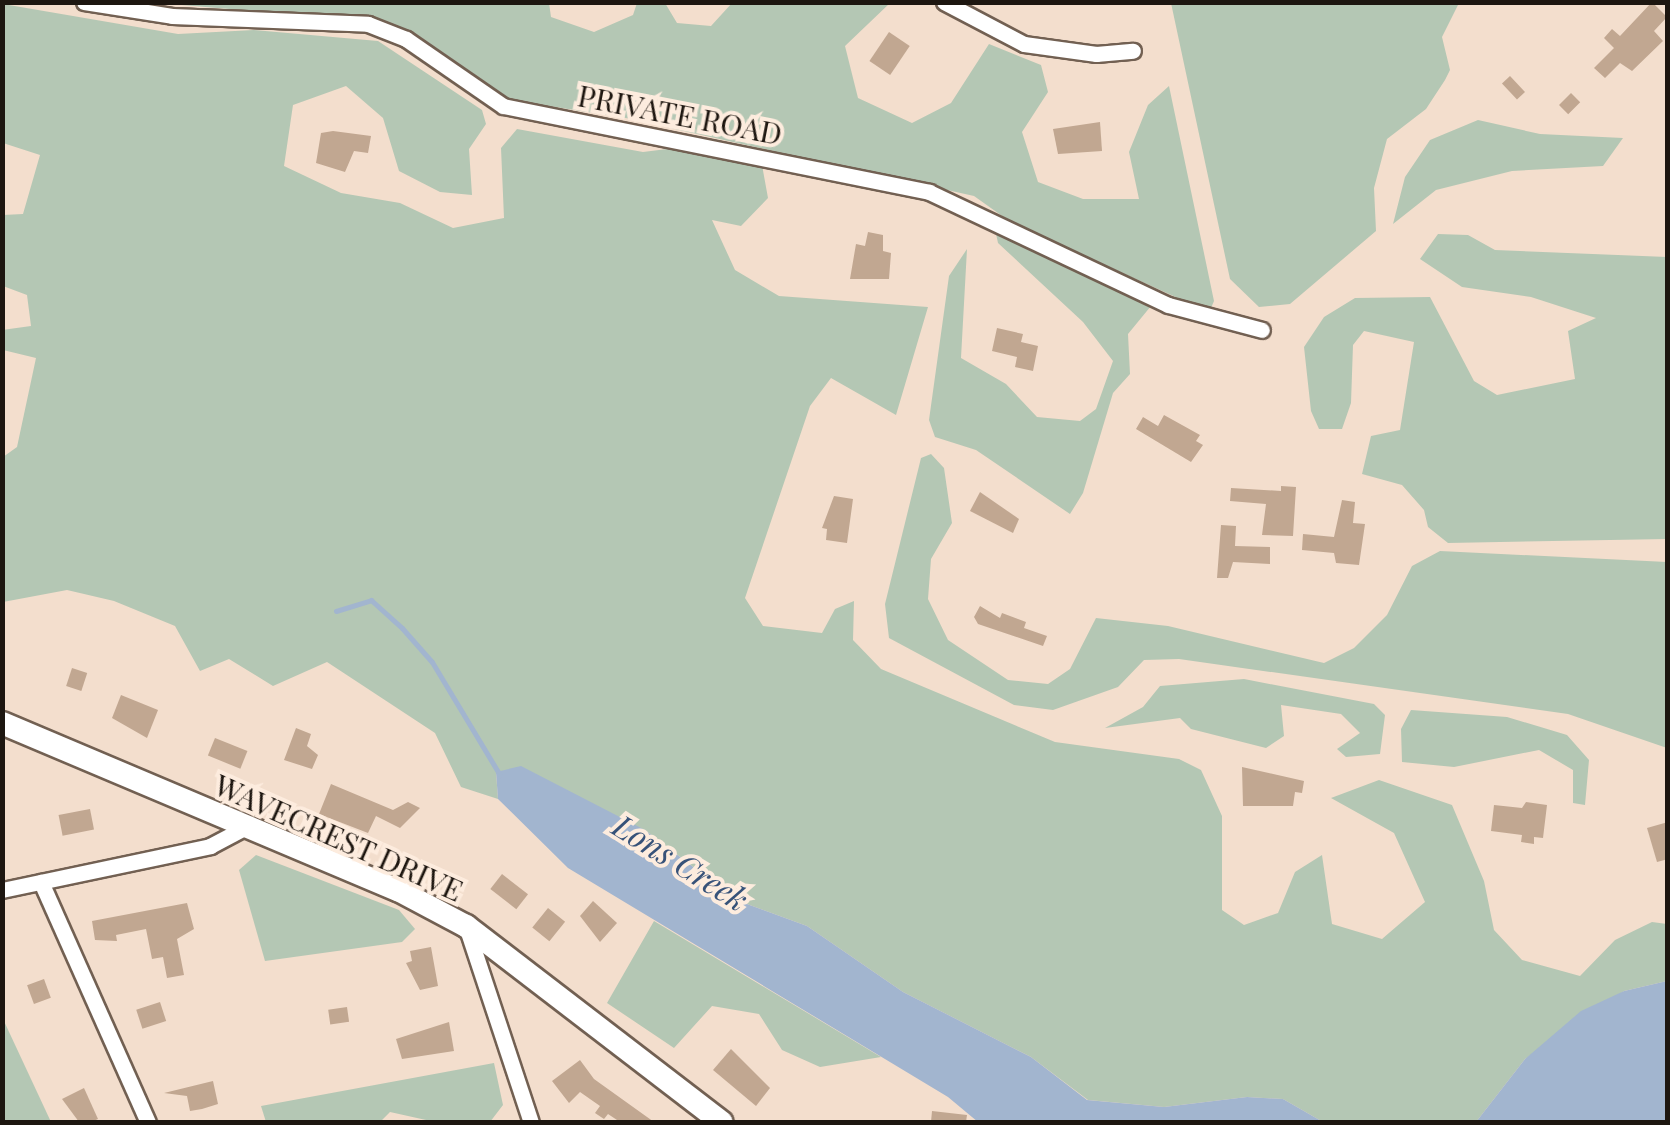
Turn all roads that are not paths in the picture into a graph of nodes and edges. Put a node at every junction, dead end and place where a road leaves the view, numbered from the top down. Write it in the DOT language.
graph roads {
  1 [pos="84,2"];
  2 [pos="944,2"];
  3 [pos="1133,51"];
  4 [pos="1262,330"];
  5 [pos="2,723"];
  6 [pos="246,827"];
  7 [pos="41,882"];
  8 [pos="2,890"];
  9 [pos="466,926"];
  10 [pos="148,1122"];
  11 [pos="531,1122"];
  12 [pos="721,1122"];
  1 -- 4 [label="street, PRIVATE ROAD"];
  2 -- 3 [label="street"];
  5 -- 6 [label="street, WAVECREST DRIVE"];
  6 -- 7 [label="street"];
  6 -- 9 [label="street, WAVECREST DRIVE"];
  7 -- 8 [label="street"];
  7 -- 10 [label="street"];
  9 -- 11 [label="street"];
  9 -- 12 [label="street, WAVECREST DRIVE"];
}
